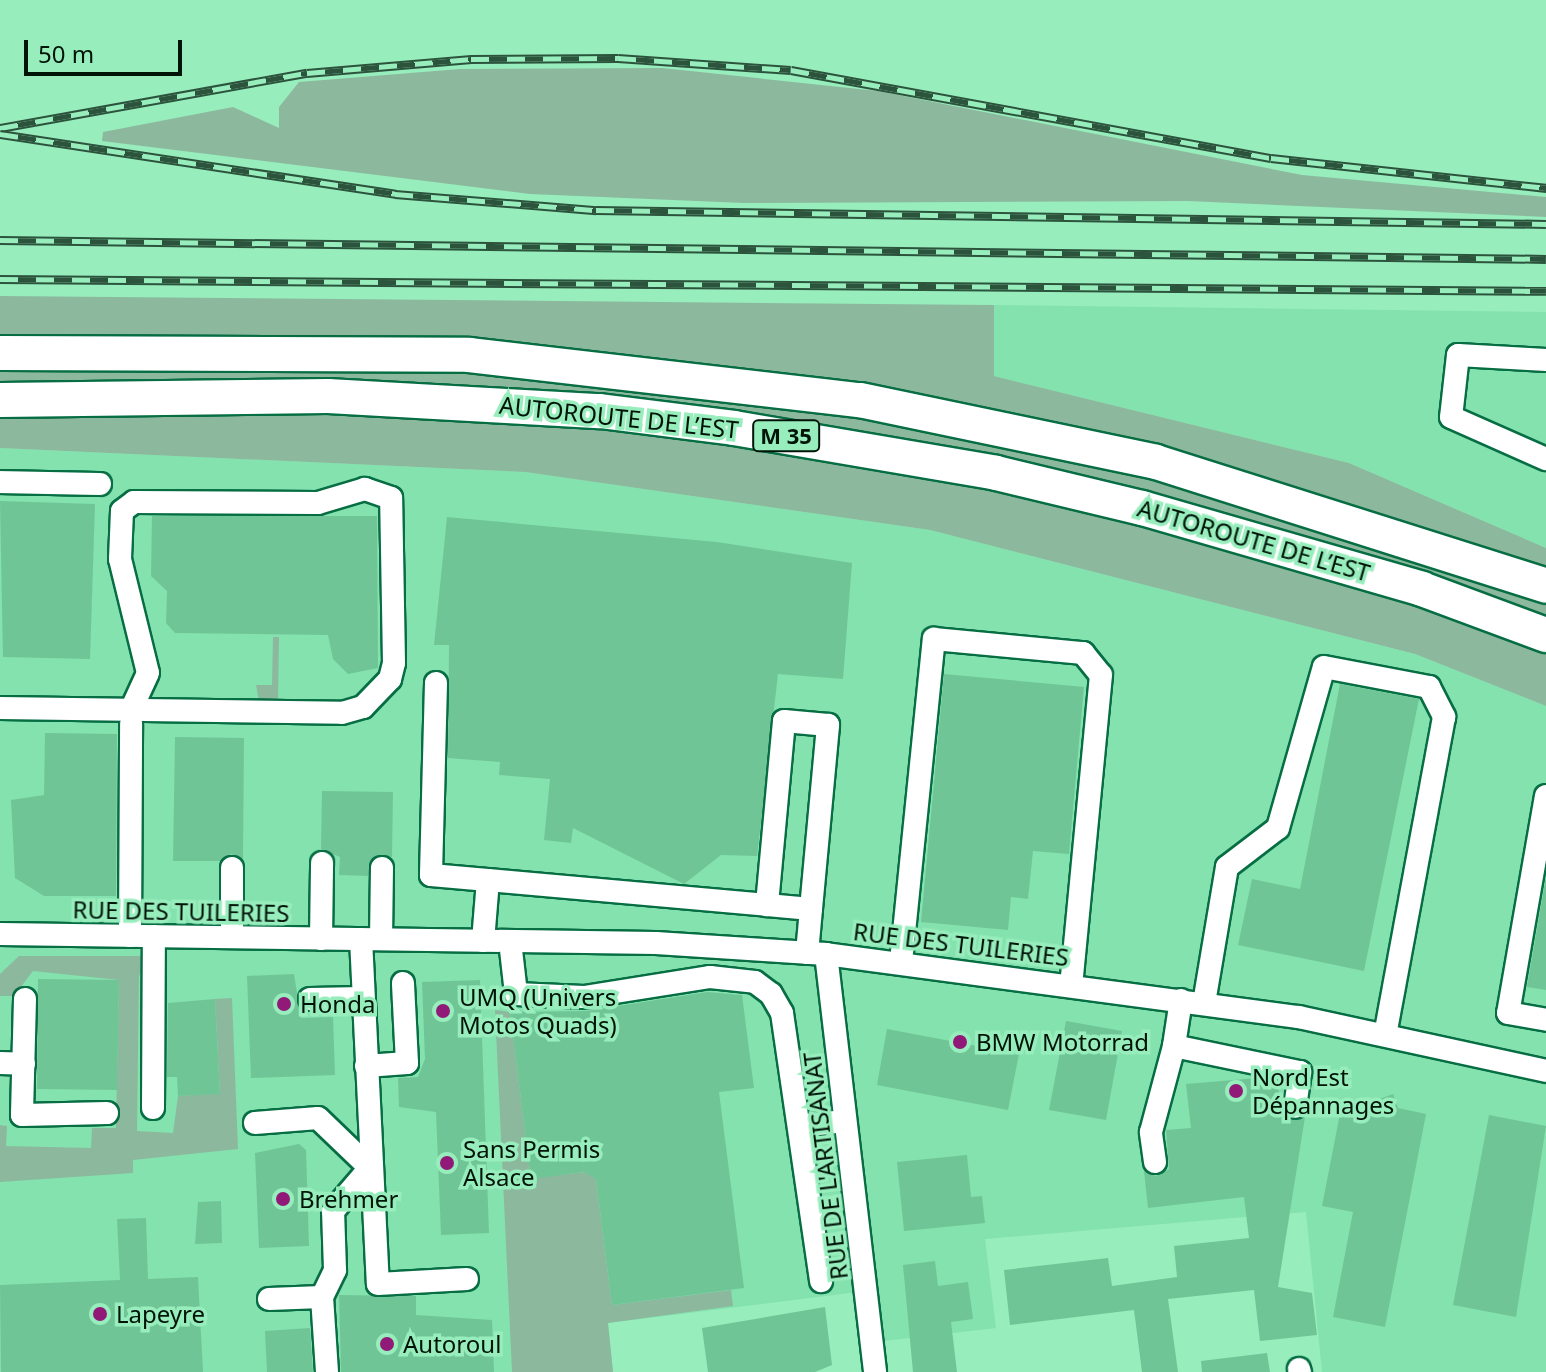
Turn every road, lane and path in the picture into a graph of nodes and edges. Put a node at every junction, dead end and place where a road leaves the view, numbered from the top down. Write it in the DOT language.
graph roads {
  1 [pos="0,353"];
  2 [pos="1546,360"];
  3 [pos="0,400"];
  4 [pos="1546,459"];
  5 [pos="0,482"];
  6 [pos="100,484"];
  7 [pos="1546,586"];
  8 [pos="1546,635"];
  9 [pos="436,683"];
  10 [pos="0,708"];
  11 [pos="131,717"];
  12 [pos="1546,796"];
  13 [pos="322,863"];
  14 [pos="232,868"];
  15 [pos="382,868"];
  16 [pos="488,880"];
  17 [pos="767,905"];
  18 [pos="811,909"];
  19 [pos="0,934"];
  20 [pos="130,936"];
  21 [pos="154,936"];
  22 [pos="232,937"];
  23 [pos="321,939"];
  24 [pos="371,939"];
  25 [pos="483,941"];
  26 [pos="510,941"];
  27 [pos="816,954"];
  28 [pos="901,962"];
  29 [pos="403,983"];
  30 [pos="1071,984"];
  31 [pos="363,998"];
  32 [pos="25,999"];
  33 [pos="310,999"];
  34 [pos="1181,1000"];
  35 [pos="1204,1003"];
  36 [pos="1546,1020"];
  37 [pos="1385,1035"];
  38 [pos="1174,1046"];
  39 [pos="0,1063"];
  40 [pos="24,1064"];
  41 [pos="366,1066"];
  42 [pos="1546,1071"];
  43 [pos="1295,1107"];
  44 [pos="153,1108"];
  45 [pos="107,1113"];
  46 [pos="845,1121"];
  47 [pos="255,1123"];
  48 [pos="799,1126"];
  49 [pos="1155,1162"];
  50 [pos="370,1168"];
  51 [pos="467,1279"];
  52 [pos="821,1281"];
  53 [pos="322,1297"];
  54 [pos="269,1299"];
  55 [pos="327,1372"];
  56 [pos="875,1372"];
  1 -- 7 [label="highway, AUTOROUTE DE L’EST / M 35"];
  2 -- 4 [label="street"];
  3 -- 8 [label="highway, AUTOROUTE DE L’EST / M 35"];
  5 -- 6 [label="street"];
  9 -- 16 [label="street"];
  10 -- 11 [label="street"];
  11 -- 11 [label="street"];
  11 -- 20 [label="street"];
  12 -- 36 [label="street"];
  13 -- 23 [label="street"];
  14 -- 22 [label="street"];
  15 -- 24 [label="street"];
  16 -- 17 [label="street"];
  16 -- 25 [label="street"];
  17 -- 18 [label="street"];
  17 -- 18 [label="street, RUE DE L'ARTISANAT"];
  18 -- 27 [label="street, RUE DE L'ARTISANAT"];
  19 -- 20 [label="street, RUE DES TUILERIES"];
  20 -- 21 [label="street, RUE DES TUILERIES"];
  21 -- 22 [label="street, RUE DES TUILERIES"];
  21 -- 44 [label="street"];
  22 -- 23 [label="street, RUE DES TUILERIES"];
  23 -- 24 [label="street, RUE DES TUILERIES"];
  24 -- 25 [label="street, RUE DES TUILERIES"];
  24 -- 31 [label="street"];
  25 -- 26 [label="street, RUE DES TUILERIES"];
  26 -- 27 [label="street, RUE DES TUILERIES"];
  26 -- 48 [label="street"];
  27 -- 28 [label="street, RUE DES TUILERIES"];
  27 -- 46 [label="street, RUE DE L'ARTISANAT"];
  28 -- 30 [label="street, RUE DES TUILERIES"];
  28 -- 30 [label="street"];
  29 -- 41 [label="street"];
  30 -- 34 [label="street, RUE DES TUILERIES"];
  31 -- 33 [label="street"];
  31 -- 41 [label="street"];
  32 -- 40 [label="street"];
  34 -- 35 [label="street, RUE DES TUILERIES"];
  34 -- 38 [label="street"];
  35 -- 37 [label="street, RUE DES TUILERIES"];
  35 -- 37 [label="street"];
  37 -- 42 [label="street, RUE DES TUILERIES"];
  38 -- 43 [label="street"];
  38 -- 49 [label="street"];
  39 -- 40 [label="street"];
  40 -- 45 [label="street"];
  41 -- 50 [label="street"];
  46 -- 48 [label="street"];
  46 -- 56 [label="street, RUE DE L'ARTISANAT"];
  47 -- 50 [label="street"];
  48 -- 52 [label="street"];
  50 -- 51 [label="street"];
  50 -- 53 [label="street"];
  53 -- 54 [label="street"];
  53 -- 55 [label="street"];
}
